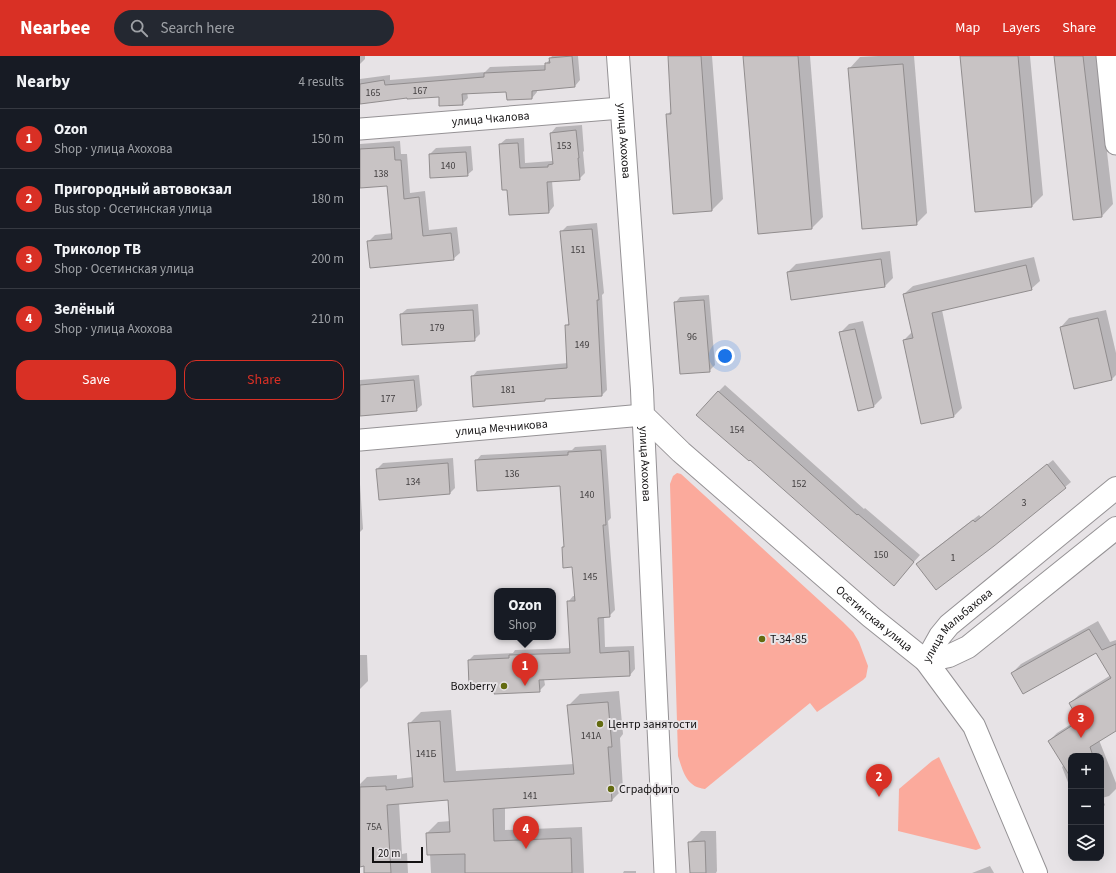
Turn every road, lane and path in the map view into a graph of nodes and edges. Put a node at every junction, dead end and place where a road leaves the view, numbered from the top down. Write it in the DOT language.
graph roads {
  1 [pos="618,56"];
  2 [pos="1107,56"];
  3 [pos="621,108"];
  4 [pos="360,129"];
  5 [pos="1116,144"];
  6 [pos="643,415"];
  7 [pos="360,440"];
  8 [pos="1116,488"];
  9 [pos="1116,528"];
  10 [pos="926,661"];
  11 [pos="664,873"];
  12 [pos="1036,873"];
  1 -- 3 [label="main road, улица Ахохова"];
  2 -- 5 [label="street"];
  3 -- 4 [label="street, улица Чкалова"];
  3 -- 6 [label="main road, улица Ахохова"];
  6 -- 7 [label="street, улица Мечникова"];
  6 -- 10 [label="main road, Осетинская улица"];
  6 -- 11 [label="street, улица Ахохова"];
  8 -- 10 [label="main road, улица Мальбахова"];
  9 -- 10 [label="main road, улица Мальбахова"];
  10 -- 12 [label="main road, Осетинская улица"];
}
